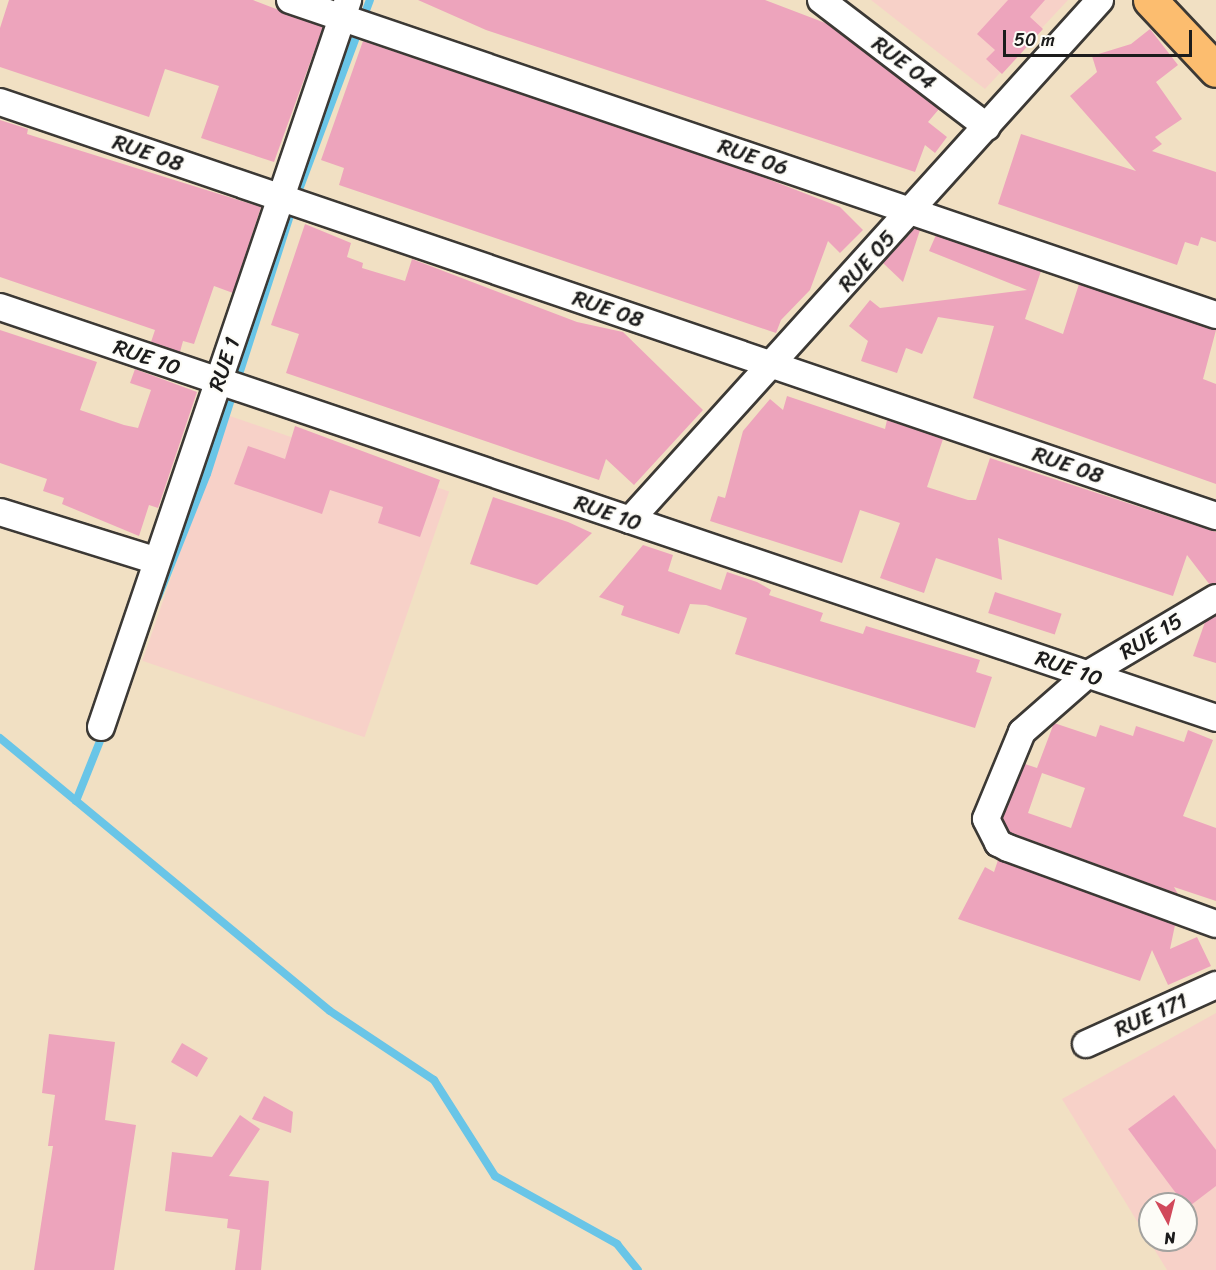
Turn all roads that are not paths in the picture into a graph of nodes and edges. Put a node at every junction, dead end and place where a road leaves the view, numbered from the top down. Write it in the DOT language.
graph roads {
  1 [pos="290,0"];
  2 [pos="820,0"];
  3 [pos="1100,0"];
  4 [pos="1150,0"];
  5 [pos="345,9"];
  6 [pos="1216,70"];
  7 [pos="0,102"];
  8 [pos="987,127"];
  9 [pos="281,198"];
  10 [pos="911,212"];
  11 [pos="0,308"];
  12 [pos="1216,315"];
  13 [pos="773,365"];
  14 [pos="218,381"];
  15 [pos="0,512"];
  16 [pos="1216,516"];
  17 [pos="630,520"];
  18 [pos="157,561"];
  19 [pos="1216,598"];
  20 [pos="1088,674"];
  21 [pos="1216,717"];
  22 [pos="101,727"];
  23 [pos="1216,924"];
  24 [pos="1216,985"];
  25 [pos="1086,1044"];
  1 -- 5 [label="street, RUE 06"];
  2 -- 8 [label="street, RUE 04"];
  3 -- 8 [label="street, RUE 05"];
  4 -- 6 [label="highway"];
  5 -- 9 [label="street, RUE 1"];
  5 -- 10 [label="street, RUE 06"];
  7 -- 9 [label="street, RUE 08"];
  8 -- 10 [label="street, RUE 05"];
  9 -- 13 [label="street, RUE 08"];
  9 -- 14 [label="street, RUE 1"];
  10 -- 12 [label="street, RUE 06"];
  10 -- 13 [label="street, RUE 05"];
  11 -- 14 [label="street, RUE 10"];
  13 -- 16 [label="street, RUE 08"];
  13 -- 17 [label="street, RUE 05"];
  14 -- 17 [label="street, RUE 10"];
  14 -- 18 [label="street, RUE 1"];
  15 -- 18 [label="street"];
  17 -- 20 [label="street, RUE 10"];
  18 -- 22 [label="street, RUE 1"];
  19 -- 20 [label="street, RUE 15"];
  20 -- 21 [label="street, RUE 10"];
  20 -- 23 [label="street, RUE 15"];
  24 -- 25 [label="street, RUE 171"];
}
